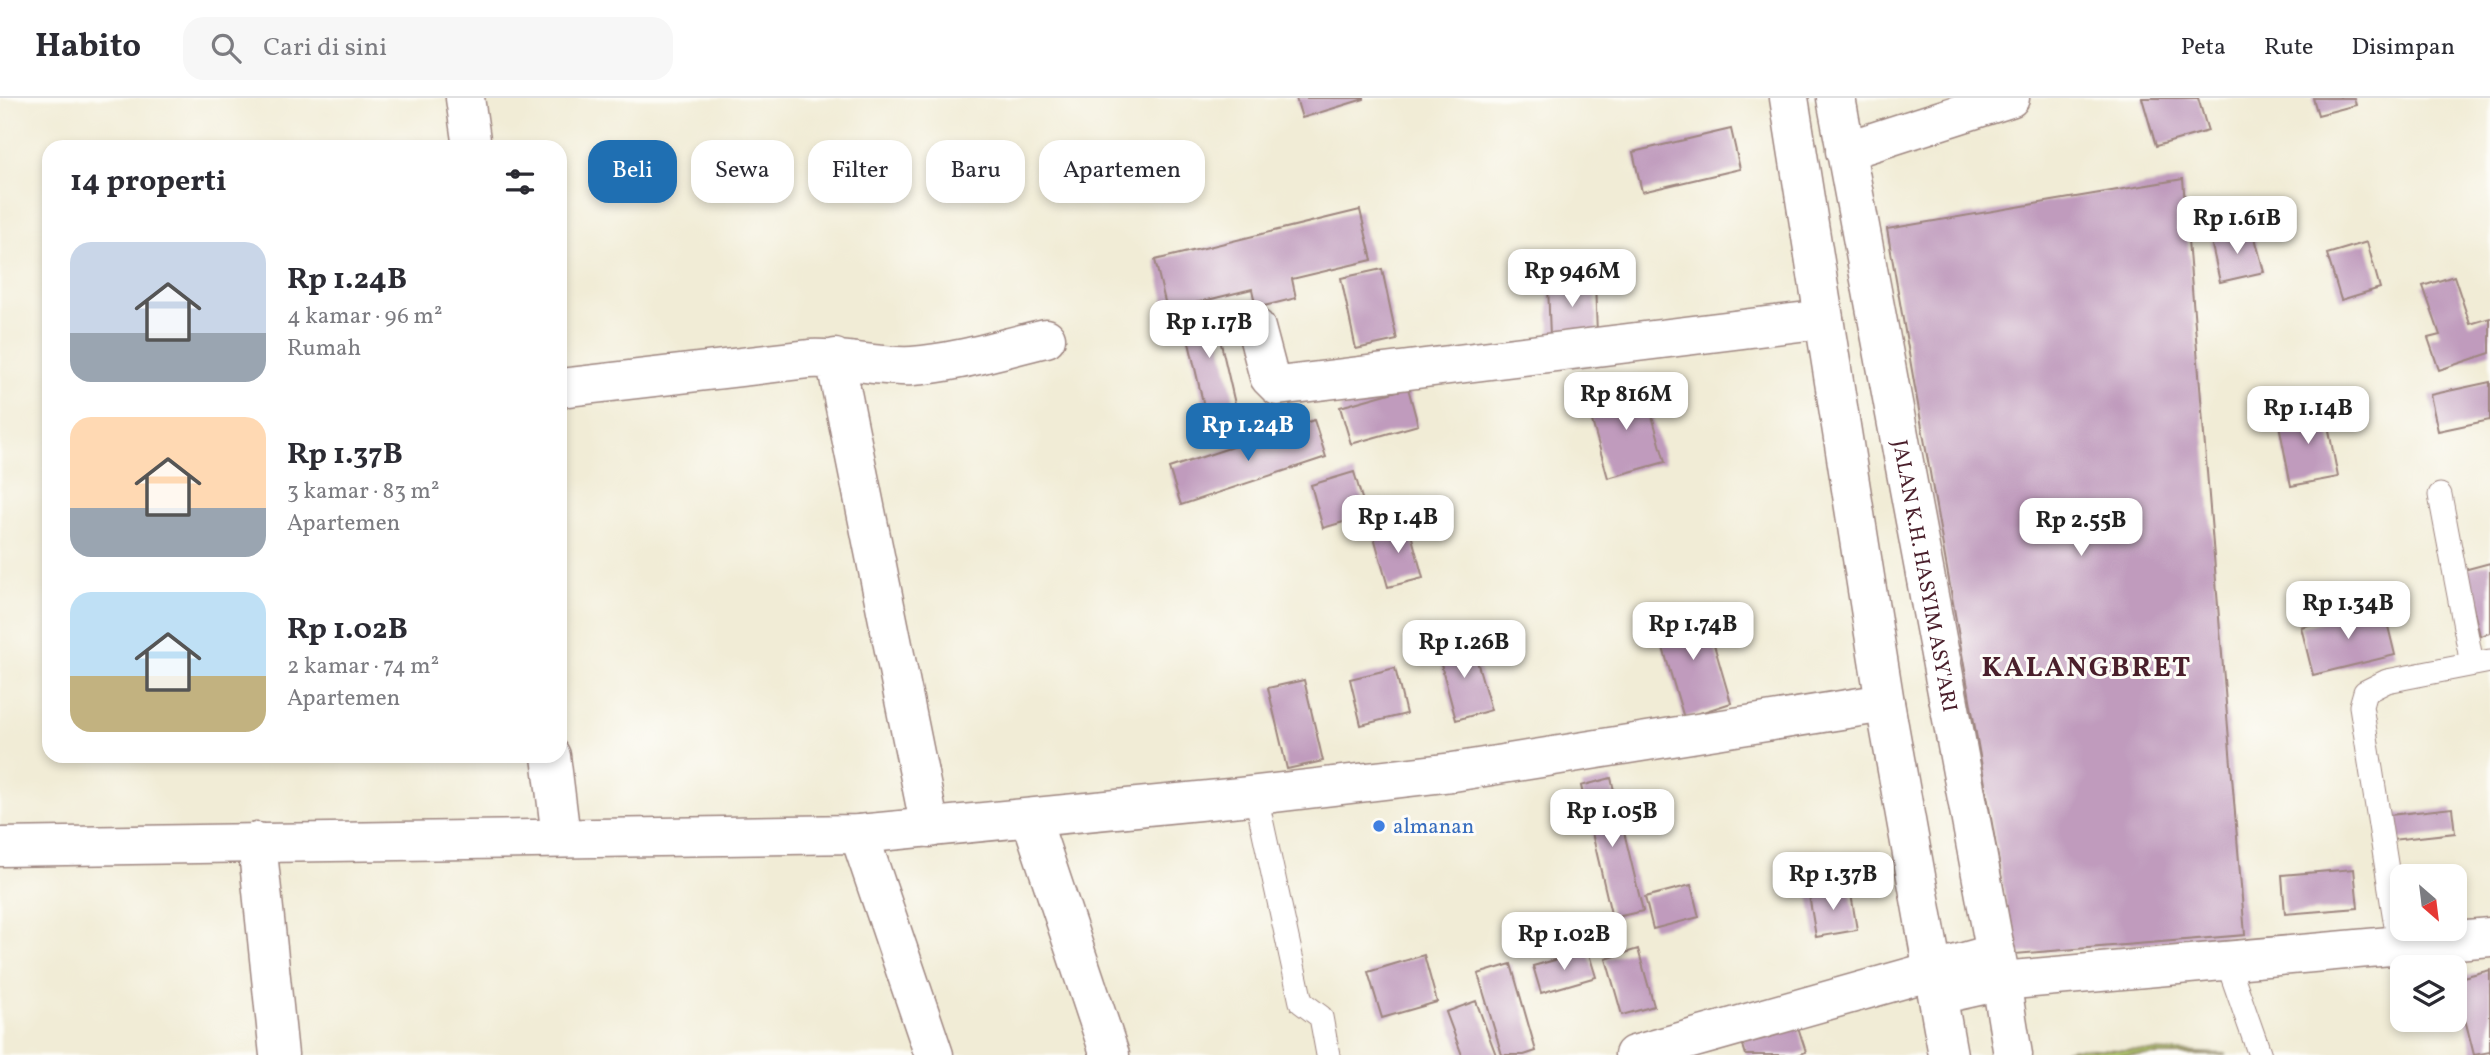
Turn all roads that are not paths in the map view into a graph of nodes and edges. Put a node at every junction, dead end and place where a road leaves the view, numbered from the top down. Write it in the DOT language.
graph roads {
  1 [pos="465,98"];
  2 [pos="1789,98"];
  3 [pos="1836,98"];
  4 [pos="2010,98"];
  5 [pos="471,140"];
  6 [pos="1845,151"];
  7 [pos="1824,319"];
  8 [pos="1256,328"];
  9 [pos="1046,338"];
  10 [pos="835,358"];
  11 [pos="567,387"];
  12 [pos="2440,495"];
  13 [pos="2481,662"];
  14 [pos="1885,703"];
  15 [pos="552,763"];
  16 [pos="1256,796"];
  17 [pos="1031,818"];
  18 [pos="930,828"];
  19 [pos="859,834"];
  20 [pos="562,837"];
  21 [pos="257,842"];
  22 [pos="0,847"];
  23 [pos="2490,937"];
  24 [pos="2399,945"];
  25 [pos="2227,961"];
  26 [pos="1999,967"];
  27 [pos="1935,982"];
  28 [pos="279,1055"];
  29 [pos="934,1055"];
  30 [pos="1110,1055"];
  31 [pos="1328,1055"];
  32 [pos="1634,1055"];
  33 [pos="1948,1055"];
  34 [pos="2013,1055"];
  35 [pos="2260,1055"];
  1 -- 5 [label="street"];
  2 -- 7 [label="street"];
  3 -- 6 [label="street, JALAN K.H. HASYIM ASY'ARI"];
  4 -- 6 [label="street"];
  6 -- 26 [label="street, JALAN K.H. HASYIM ASY'ARI"];
  7 -- 8 [label="street"];
  7 -- 14 [label="street"];
  9 -- 10 [label="street"];
  10 -- 11 [label="street"];
  10 -- 18 [label="street"];
  12 -- 13 [label="lane"];
  13 -- 24 [label="lane"];
  14 -- 16 [label="street"];
  14 -- 27 [label="street"];
  15 -- 20 [label="street"];
  16 -- 17 [label="street"];
  16 -- 31 [label="lane"];
  17 -- 18 [label="street"];
  17 -- 30 [label="street"];
  18 -- 19 [label="street"];
  19 -- 20 [label="street"];
  19 -- 29 [label="street"];
  20 -- 21 [label="street"];
  21 -- 22 [label="street"];
  21 -- 28 [label="street"];
  23 -- 24 [label="street"];
  24 -- 25 [label="street"];
  25 -- 26 [label="street"];
  25 -- 35 [label="lane"];
  26 -- 27 [label="street"];
  26 -- 34 [label="street, JALAN K.H. HASYIM ASY'ARI"];
  27 -- 32 [label="street"];
  27 -- 33 [label="street"];
}
